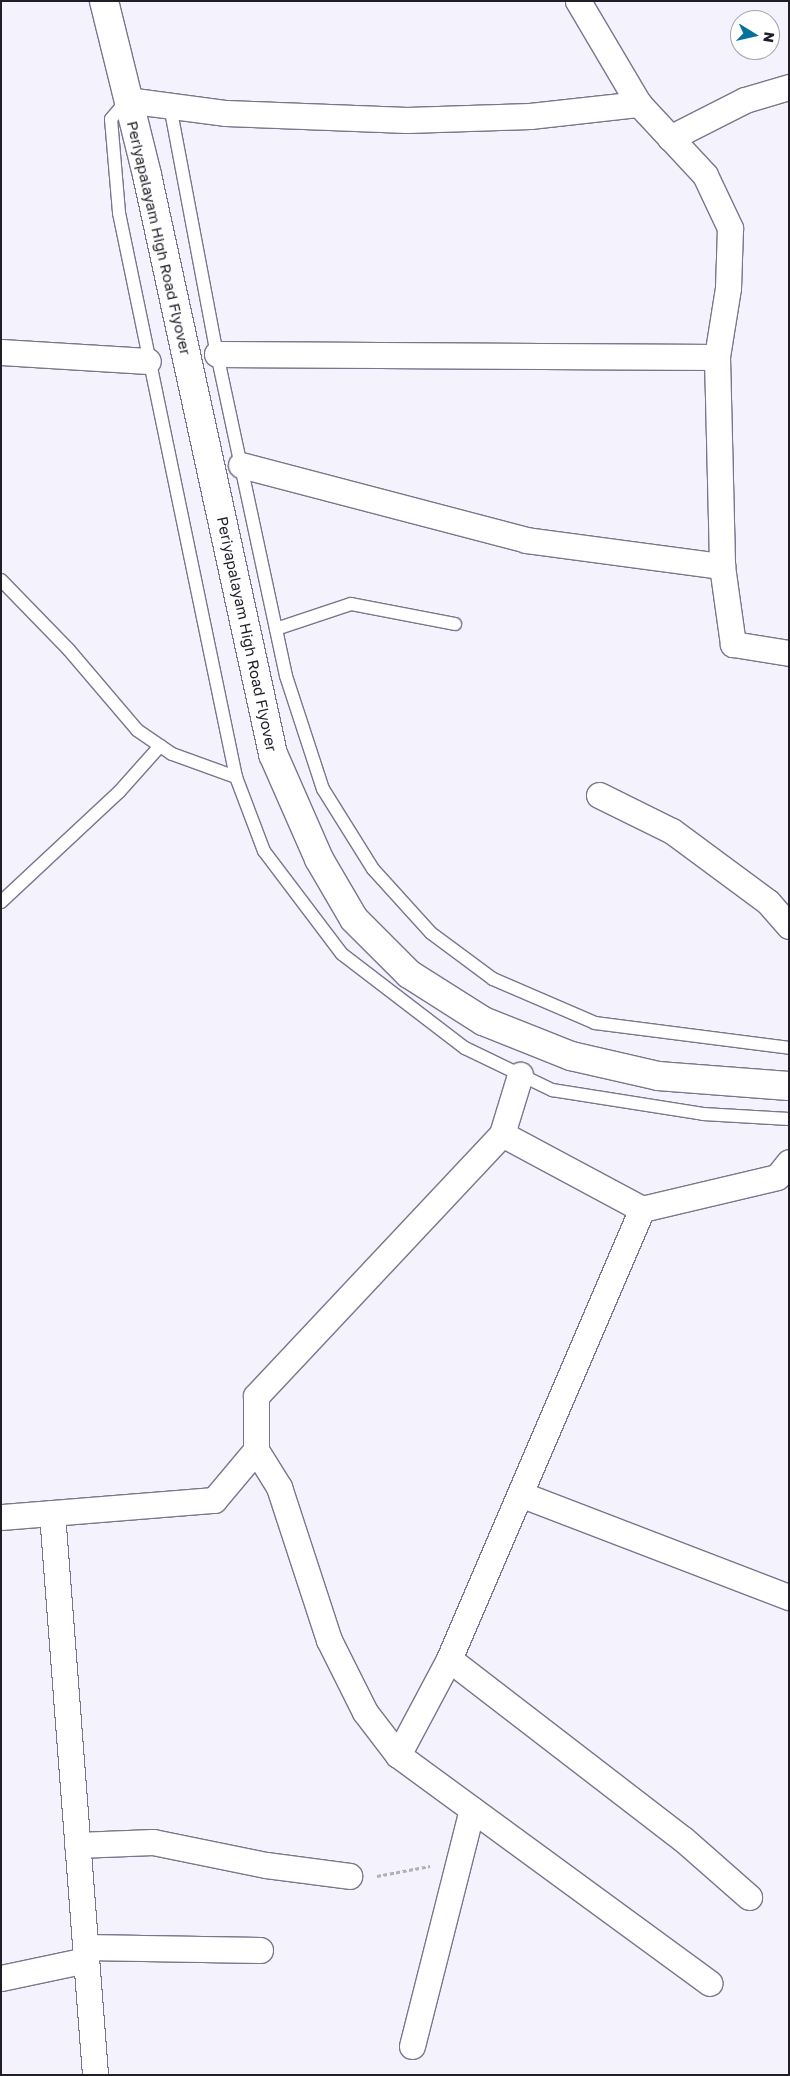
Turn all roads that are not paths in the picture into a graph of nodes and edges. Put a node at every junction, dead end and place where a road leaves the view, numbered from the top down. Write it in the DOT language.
graph roads {
  1 [pos="104,1"];
  2 [pos="578,1"];
  3 [pos="789,87"];
  4 [pos="127,100"];
  5 [pos="639,104"];
  6 [pos="170,106"];
  7 [pos="670,138"];
  8 [pos="1,352"];
  9 [pos="217,354"];
  10 [pos="717,357"];
  11 [pos="148,361"];
  12 [pos="241,465"];
  13 [pos="722,566"];
  14 [pos="1,580"];
  15 [pos="455,624"];
  16 [pos="276,628"];
  17 [pos="789,653"];
  18 [pos="160,746"];
  19 [pos="236,777"];
  20 [pos="599,795"];
  21 [pos="1,902"];
  22 [pos="789,926"];
  23 [pos="789,1048"];
  24 [pos="520,1075"];
  25 [pos="789,1086"];
  26 [pos="789,1119"];
  27 [pos="502,1134"];
  28 [pos="789,1162"];
  29 [pos="642,1208"];
  30 [pos="256,1450"];
  31 [pos="520,1494"];
  32 [pos="52,1513"];
  33 [pos="1,1517"];
  34 [pos="789,1597"];
  35 [pos="449,1659"];
  36 [pos="398,1755"];
  37 [pos="472,1809"];
  38 [pos="77,1845"];
  39 [pos="349,1876"];
  40 [pos="749,1897"];
  41 [pos="260,1950"];
  42 [pos="86,1953"];
  43 [pos="1,1978"];
  44 [pos="710,1983"];
  45 [pos="412,2046"];
  46 [pos="95,2075"];
  1 -- 4 [label="main road, Periyapalayam High Road Flyover"];
  2 -- 5 [label="street"];
  3 -- 7 [label="street"];
  4 -- 6 [label="street"];
  4 -- 11 [label="lane"];
  4 -- 25 [label="main road, Periyapalayam High Road Flyover"];
  5 -- 6 [label="street"];
  5 -- 7 [label="street"];
  6 -- 9 [label="lane"];
  7 -- 10 [label="street"];
  8 -- 11 [label="street"];
  9 -- 10 [label="street"];
  9 -- 12 [label="lane"];
  10 -- 13 [label="street"];
  11 -- 19 [label="lane"];
  12 -- 13 [label="street"];
  12 -- 16 [label="lane"];
  13 -- 17 [label="street"];
  14 -- 18 [label="lane"];
  15 -- 16 [label="lane"];
  16 -- 23 [label="lane"];
  18 -- 19 [label="lane"];
  18 -- 21 [label="lane"];
  19 -- 24 [label="lane"];
  20 -- 22 [label="street"];
  24 -- 26 [label="lane"];
  24 -- 27 [label="street"];
  27 -- 29 [label="street"];
  27 -- 30 [label="street"];
  28 -- 29 [label="street"];
  29 -- 31 [label="street"];
  30 -- 32 [label="street"];
  30 -- 36 [label="street"];
  31 -- 34 [label="street"];
  31 -- 35 [label="street"];
  32 -- 33 [label="street"];
  32 -- 38 [label="street"];
  35 -- 36 [label="street"];
  35 -- 40 [label="street"];
  36 -- 37 [label="street"];
  37 -- 44 [label="street"];
  37 -- 45 [label="street"];
  38 -- 39 [label="street"];
  38 -- 42 [label="street"];
  41 -- 42 [label="street"];
  42 -- 43 [label="street"];
  42 -- 46 [label="street"];
}
